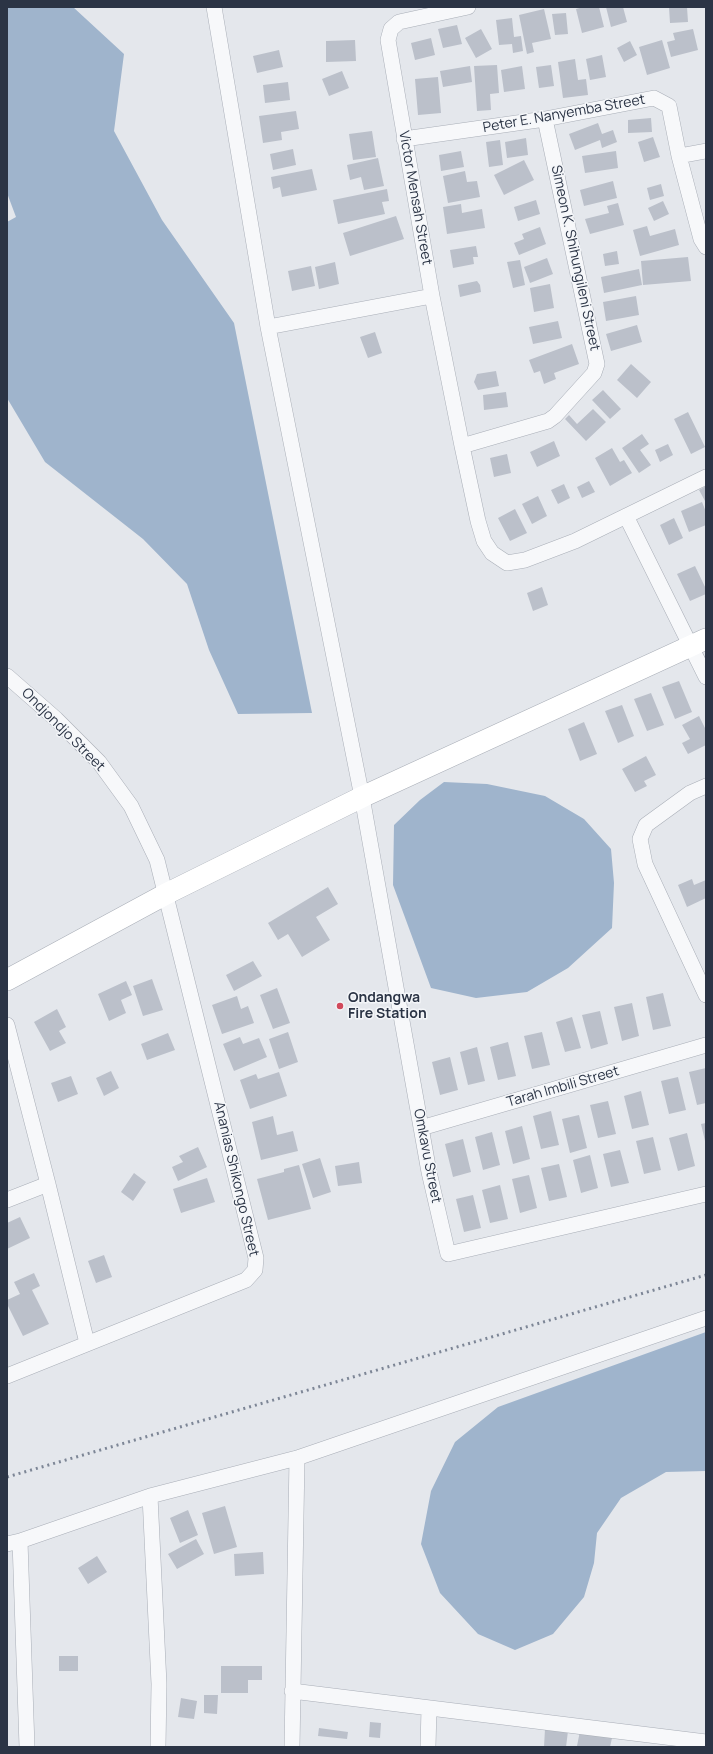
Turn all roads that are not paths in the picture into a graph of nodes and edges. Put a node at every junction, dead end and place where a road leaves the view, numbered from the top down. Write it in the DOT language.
graph roads {
  1 [pos="214,7"];
  2 [pos="468,7"];
  3 [pos="545,119"];
  4 [pos="404,139"];
  5 [pos="706,151"];
  6 [pos="679,156"];
  7 [pos="706,247"];
  8 [pos="432,296"];
  9 [pos="268,327"];
  10 [pos="462,446"];
  11 [pos="706,477"];
  12 [pos="626,516"];
  13 [pos="699,643"];
  14 [pos="7,676"];
  15 [pos="706,677"];
  16 [pos="706,786"];
  17 [pos="362,797"];
  18 [pos="166,894"];
  19 [pos="7,980"];
  20 [pos="706,995"];
  21 [pos="7,1025"];
  22 [pos="706,1045"];
  23 [pos="420,1128"];
  24 [pos="48,1184"];
  25 [pos="706,1194"];
  26 [pos="7,1200"];
  27 [pos="706,1318"];
  28 [pos="87,1343"];
  29 [pos="7,1376"];
  30 [pos="297,1458"];
  31 [pos="150,1496"];
  32 [pos="14,1543"];
  33 [pos="292,1691"];
  34 [pos="429,1708"];
  35 [pos="706,1742"];
  36 [pos="27,1747"];
  37 [pos="158,1747"];
  38 [pos="292,1747"];
  39 [pos="428,1747"];
  1 -- 9 [label="street, Omkavu Street"];
  2 -- 4 [label="street, Victor Mensah Street"];
  3 -- 4 [label="street, Peter E. Nanyemba Street"];
  3 -- 6 [label="street, Peter E. Nanyemba Street"];
  3 -- 10 [label="street, Simeon K. Shihungileni Street"];
  4 -- 8 [label="street, Victor Mensah Street"];
  5 -- 6 [label="street"];
  6 -- 7 [label="street, Peter E. Nanyemba Street"];
  8 -- 9 [label="street"];
  8 -- 10 [label="street, Victor Mensah Street"];
  9 -- 17 [label="street, Omkavu Street"];
  10 -- 12 [label="street"];
  11 -- 12 [label="street"];
  12 -- 13 [label="street"];
  13 -- 15 [label="street"];
  13 -- 17 [label="street"];
  14 -- 18 [label="street, Ondjondjo Street"];
  16 -- 20 [label="street"];
  17 -- 18 [label="street"];
  17 -- 23 [label="street, Omkavu Street"];
  18 -- 19 [label="street"];
  18 -- 28 [label="street, Ananias Shikongo Street"];
  21 -- 24 [label="street"];
  22 -- 23 [label="street, Tarah Imbili Street"];
  23 -- 25 [label="street, Omkavu Street"];
  24 -- 26 [label="street"];
  24 -- 28 [label="street"];
  27 -- 30 [label="street"];
  28 -- 29 [label="street, Ananias Shikongo Street"];
  30 -- 31 [label="street"];
  30 -- 33 [label="street"];
  31 -- 32 [label="street"];
  31 -- 37 [label="street"];
  32 -- 36 [label="street"];
  33 -- 34 [label="street"];
  33 -- 38 [label="street"];
  34 -- 35 [label="street"];
  34 -- 39 [label="street"];
}
